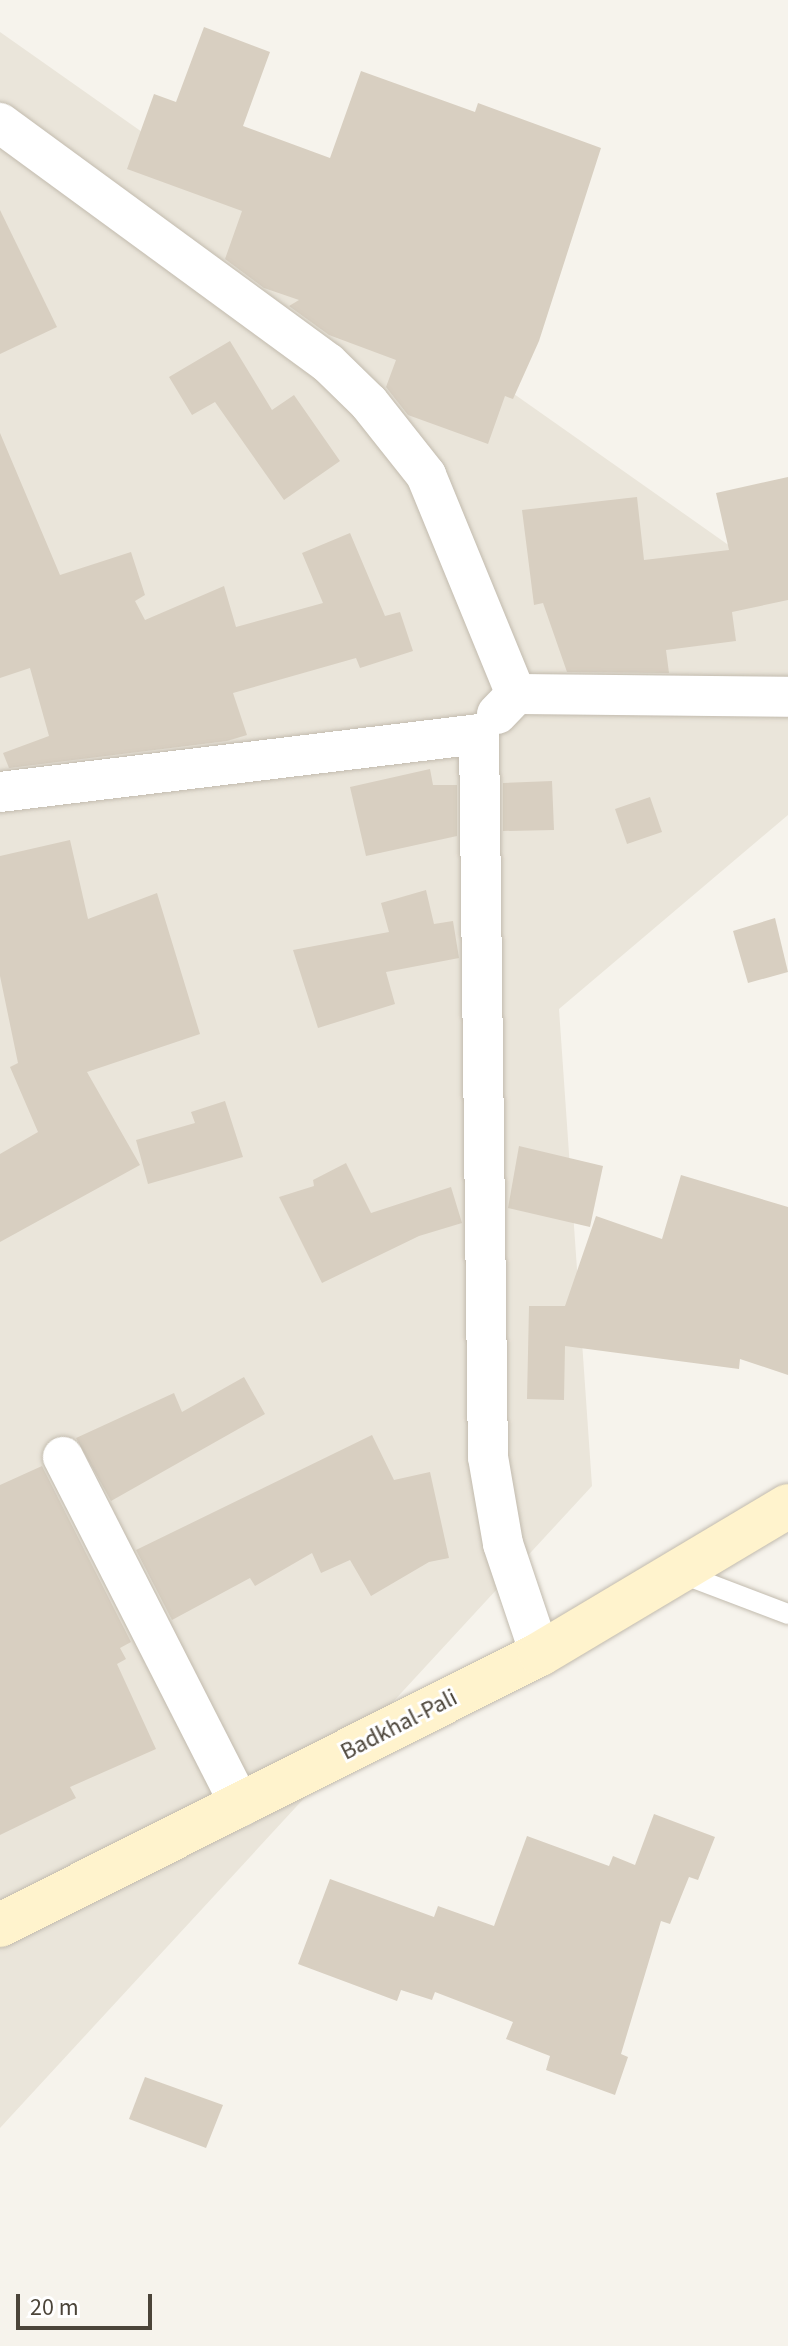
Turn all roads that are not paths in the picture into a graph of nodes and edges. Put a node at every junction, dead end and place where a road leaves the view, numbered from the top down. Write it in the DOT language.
graph roads {
  1 [pos="0,123"];
  2 [pos="516,694"];
  3 [pos="788,697"];
  4 [pos="479,734"];
  5 [pos="0,792"];
  6 [pos="63,1457"];
  7 [pos="788,1506"];
  8 [pos="680,1573"];
  9 [pos="788,1614"];
  10 [pos="540,1654"];
  11 [pos="241,1806"];
  12 [pos="0,1925"];
  1 -- 2 [label="street"];
  2 -- 3 [label="street"];
  2 -- 4 [label="street"];
  4 -- 5 [label="street"];
  4 -- 10 [label="street"];
  6 -- 11 [label="street"];
  7 -- 8 [label="street, Badkhal-Pali"];
  8 -- 9 [label="lane"];
  8 -- 10 [label="street, Badkhal-Pali"];
  10 -- 11 [label="street, Badkhal-Pali"];
  11 -- 12 [label="street, Badkhal-Pali"];
}
